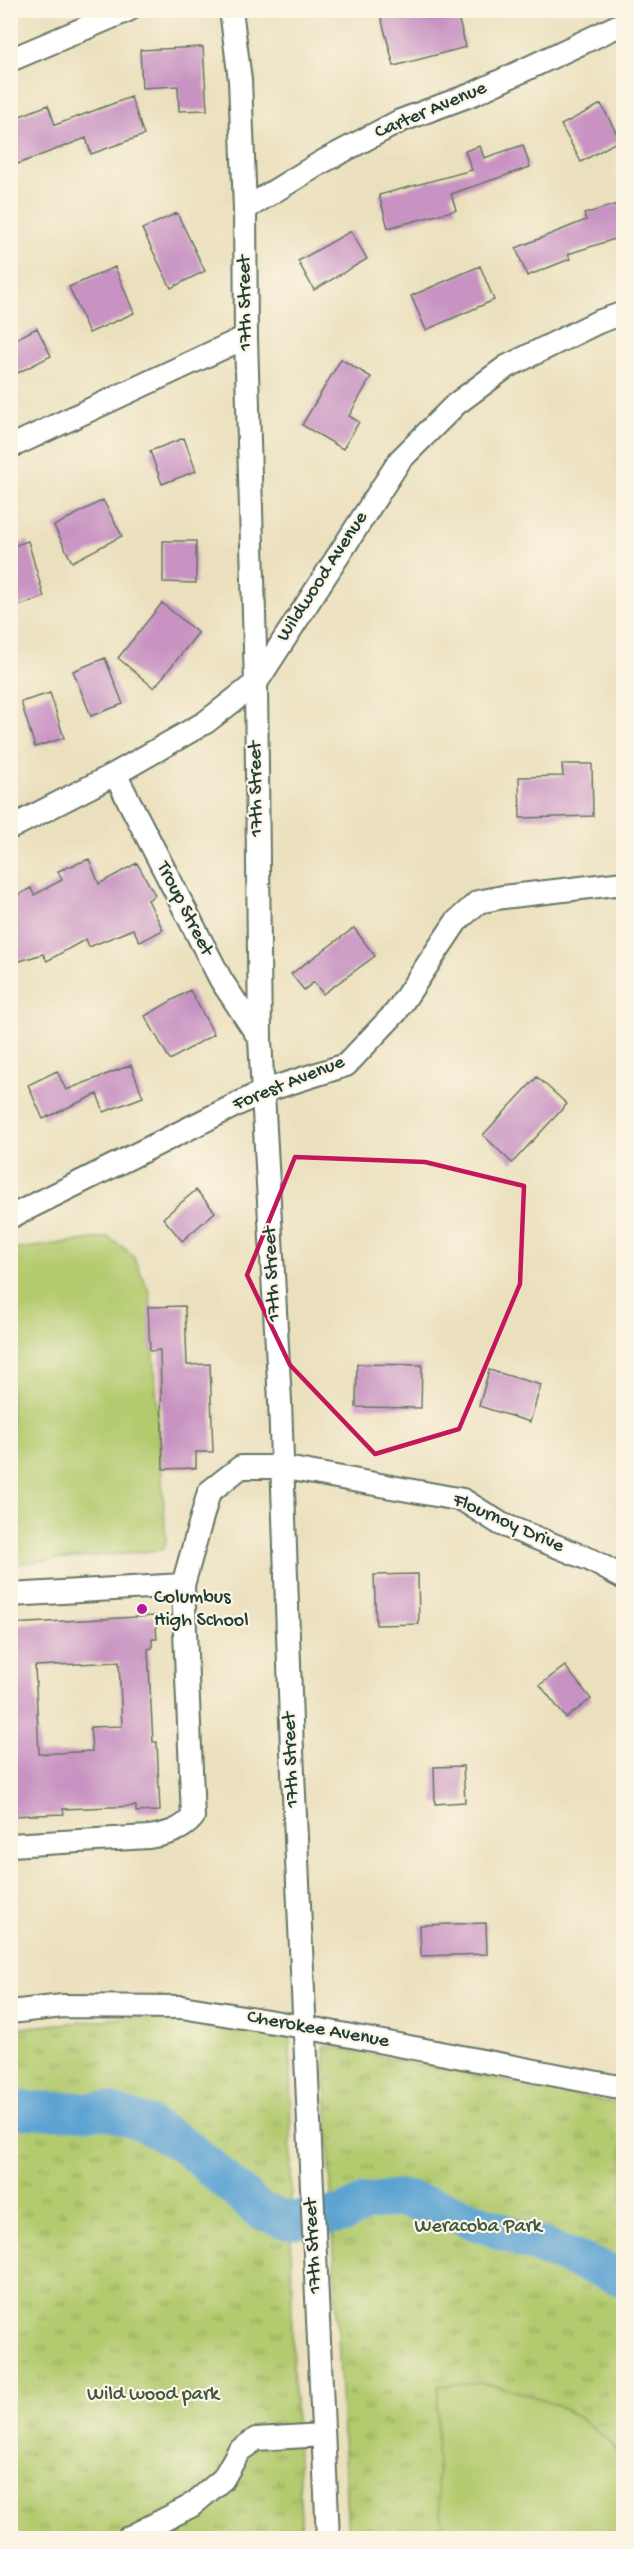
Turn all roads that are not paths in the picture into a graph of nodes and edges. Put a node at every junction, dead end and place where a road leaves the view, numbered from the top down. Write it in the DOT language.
graph roads {
  1 [pos="128,10"];
  2 [pos="231,10"];
  3 [pos="624,23"];
  4 [pos="10,60"];
  5 [pos="245,209"];
  6 [pos="624,313"];
  7 [pos="246,337"];
  8 [pos="10,447"];
  9 [pos="256,682"];
  10 [pos="115,774"];
  11 [pos="10,828"];
  12 [pos="624,883"];
  13 [pos="260,1040"];
  14 [pos="264,1091"];
  15 [pos="10,1217"];
  16 [pos="281,1467"];
  17 [pos="624,1578"];
  18 [pos="183,1585"];
  19 [pos="10,1595"];
  20 [pos="10,1845"];
  21 [pos="10,2012"];
  22 [pos="304,2026"];
  23 [pos="624,2088"];
  24 [pos="323,2435"];
  25 [pos="128,2538"];
  26 [pos="328,2538"];
  1 -- 4 [label="street"];
  2 -- 5 [label="street, 17th Street"];
  3 -- 5 [label="street, Carter Avenue"];
  5 -- 7 [label="street, 17th Street"];
  6 -- 9 [label="street, Wildwood Avenue"];
  7 -- 8 [label="street"];
  7 -- 9 [label="street, 17th Street"];
  9 -- 10 [label="street, Wildwood Avenue"];
  9 -- 13 [label="street, 17th Street"];
  10 -- 11 [label="street, Wildwood Avenue"];
  10 -- 13 [label="street, Troup Street"];
  12 -- 14 [label="street, Forest Avenue"];
  13 -- 14 [label="street, 17th Street"];
  14 -- 15 [label="street, Forest Avenue"];
  14 -- 16 [label="street, 17th Street"];
  16 -- 17 [label="street, Flournoy Drive"];
  16 -- 18 [label="street, Flournoy Drive"];
  16 -- 22 [label="street, 17th Street"];
  18 -- 19 [label="street"];
  18 -- 20 [label="street, Flournoy Drive"];
  21 -- 22 [label="street, Cherokee Avenue"];
  22 -- 23 [label="street, Cherokee Avenue"];
  22 -- 24 [label="street, 17th Street"];
  24 -- 25 [label="street"];
  24 -- 26 [label="street, 17th Street"];
}
